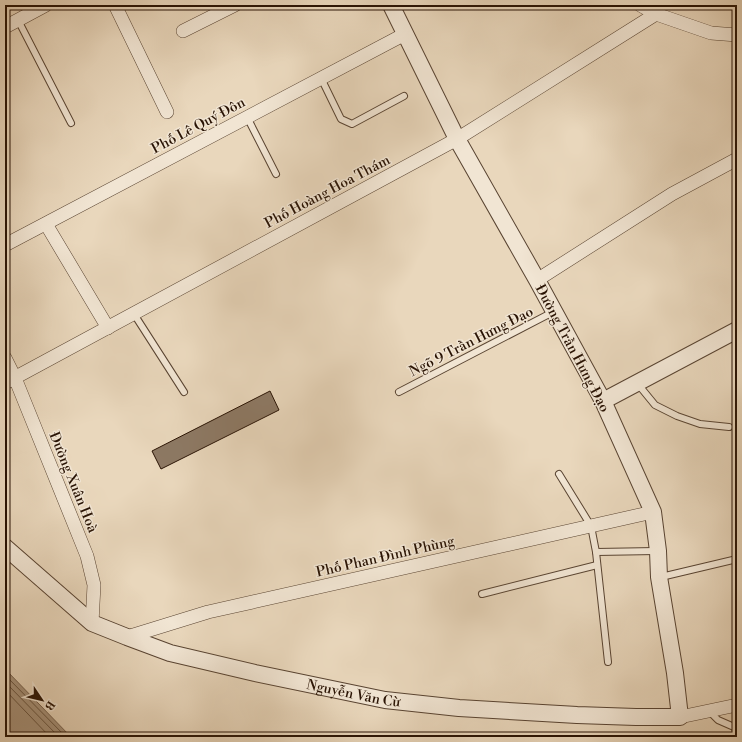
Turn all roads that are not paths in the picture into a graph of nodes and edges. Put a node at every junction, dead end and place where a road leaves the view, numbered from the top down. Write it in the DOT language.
graph roads {
  1 [pos="46,5"];
  2 [pos="115,5"];
  3 [pos="235,5"];
  4 [pos="640,5"];
  5 [pos="395,6"];
  6 [pos="656,14"];
  7 [pos="18,20"];
  8 [pos="5,27"];
  9 [pos="183,32"];
  10 [pos="405,34"];
  11 [pos="737,35"];
  12 [pos="321,78"];
  13 [pos="404,96"];
  14 [pos="167,112"];
  15 [pos="247,117"];
  16 [pos="71,123"];
  17 [pos="457,139"];
  18 [pos="737,159"];
  19 [pos="276,174"];
  20 [pos="46,224"];
  21 [pos="5,245"];
  22 [pos="537,280"];
  23 [pos="554,312"];
  24 [pos="134,314"];
  25 [pos="108,328"];
  26 [pos="735,336"];
  27 [pos="5,358"];
  28 [pos="10,381"];
  29 [pos="637,383"];
  30 [pos="184,392"];
  31 [pos="399,392"];
  32 [pos="602,401"];
  33 [pos="729,427"];
  34 [pos="559,474"];
  35 [pos="652,512"];
  36 [pos="591,526"];
  37 [pos="5,547"];
  38 [pos="658,551"];
  39 [pos="596,552"];
  40 [pos="737,559"];
  41 [pos="597,564"];
  42 [pos="659,577"];
  43 [pos="482,594"];
  44 [pos="92,623"];
  45 [pos="127,637"];
  46 [pos="608,662"];
  47 [pos="737,705"];
  48 [pos="709,711"];
  49 [pos="680,717"];
  50 [pos="737,732"];
  1 -- 7 [label="street"];
  2 -- 14 [label="street"];
  3 -- 9 [label="street"];
  4 -- 6 [label="street"];
  5 -- 10 [label="street, Đường Trần Hưng Đạo"];
  6 -- 11 [label="street"];
  6 -- 17 [label="street, Phố Hoàng Hoa Thám"];
  7 -- 8 [label="street"];
  7 -- 16 [label="lane"];
  10 -- 12 [label="street, Phố Lê Quý Đôn"];
  10 -- 17 [label="street, Đường Trần Hưng Đạo"];
  12 -- 13 [label="lane"];
  12 -- 15 [label="street, Phố Lê Quý Đôn"];
  15 -- 19 [label="lane"];
  15 -- 20 [label="street, Phố Lê Quý Đôn"];
  17 -- 22 [label="street, Đường Trần Hưng Đạo"];
  17 -- 24 [label="street, Phố Hoàng Hoa Thám"];
  18 -- 22 [label="street"];
  20 -- 21 [label="street, Phố Lê Quý Đôn"];
  20 -- 25 [label="street"];
  22 -- 23 [label="street, Đường Trần Hưng Đạo"];
  23 -- 31 [label="lane, Ngõ 9 Trần Hưng Đạo"];
  23 -- 32 [label="street, Đường Trần Hưng Đạo"];
  24 -- 25 [label="street, Phố Hoàng Hoa Thám"];
  24 -- 30 [label="lane"];
  25 -- 28 [label="street, Phố Hoàng Hoa Thám"];
  26 -- 29 [label="street"];
  27 -- 28 [label="street, Đường Xuân Hoà"];
  28 -- 44 [label="street, Đường Xuân Hoà"];
  29 -- 32 [label="street"];
  29 -- 33 [label="lane"];
  32 -- 35 [label="street, Đường Trần Hưng Đạo"];
  34 -- 36 [label="lane"];
  35 -- 36 [label="street, Phố Phan Đình Phùng"];
  35 -- 38 [label="street, Đường Trần Hưng Đạo"];
  36 -- 39 [label="lane"];
  36 -- 45 [label="street, Phố Phan Đình Phùng"];
  37 -- 44 [label="street, Nguyễn Văn Cừ"];
  38 -- 39 [label="lane"];
  38 -- 42 [label="street, Đường Trần Hưng Đạo"];
  39 -- 41 [label="lane"];
  40 -- 42 [label="lane"];
  41 -- 43 [label="lane"];
  41 -- 46 [label="lane"];
  42 -- 49 [label="street, Đường Trần Hưng Đạo"];
  44 -- 45 [label="street, Nguyễn Văn Cừ"];
  45 -- 49 [label="street, Nguyễn Văn Cừ"];
  47 -- 48 [label="street, Nguyễn Văn Cừ"];
  48 -- 49 [label="street, Nguyễn Văn Cừ"];
  48 -- 50 [label="lane"];
}
